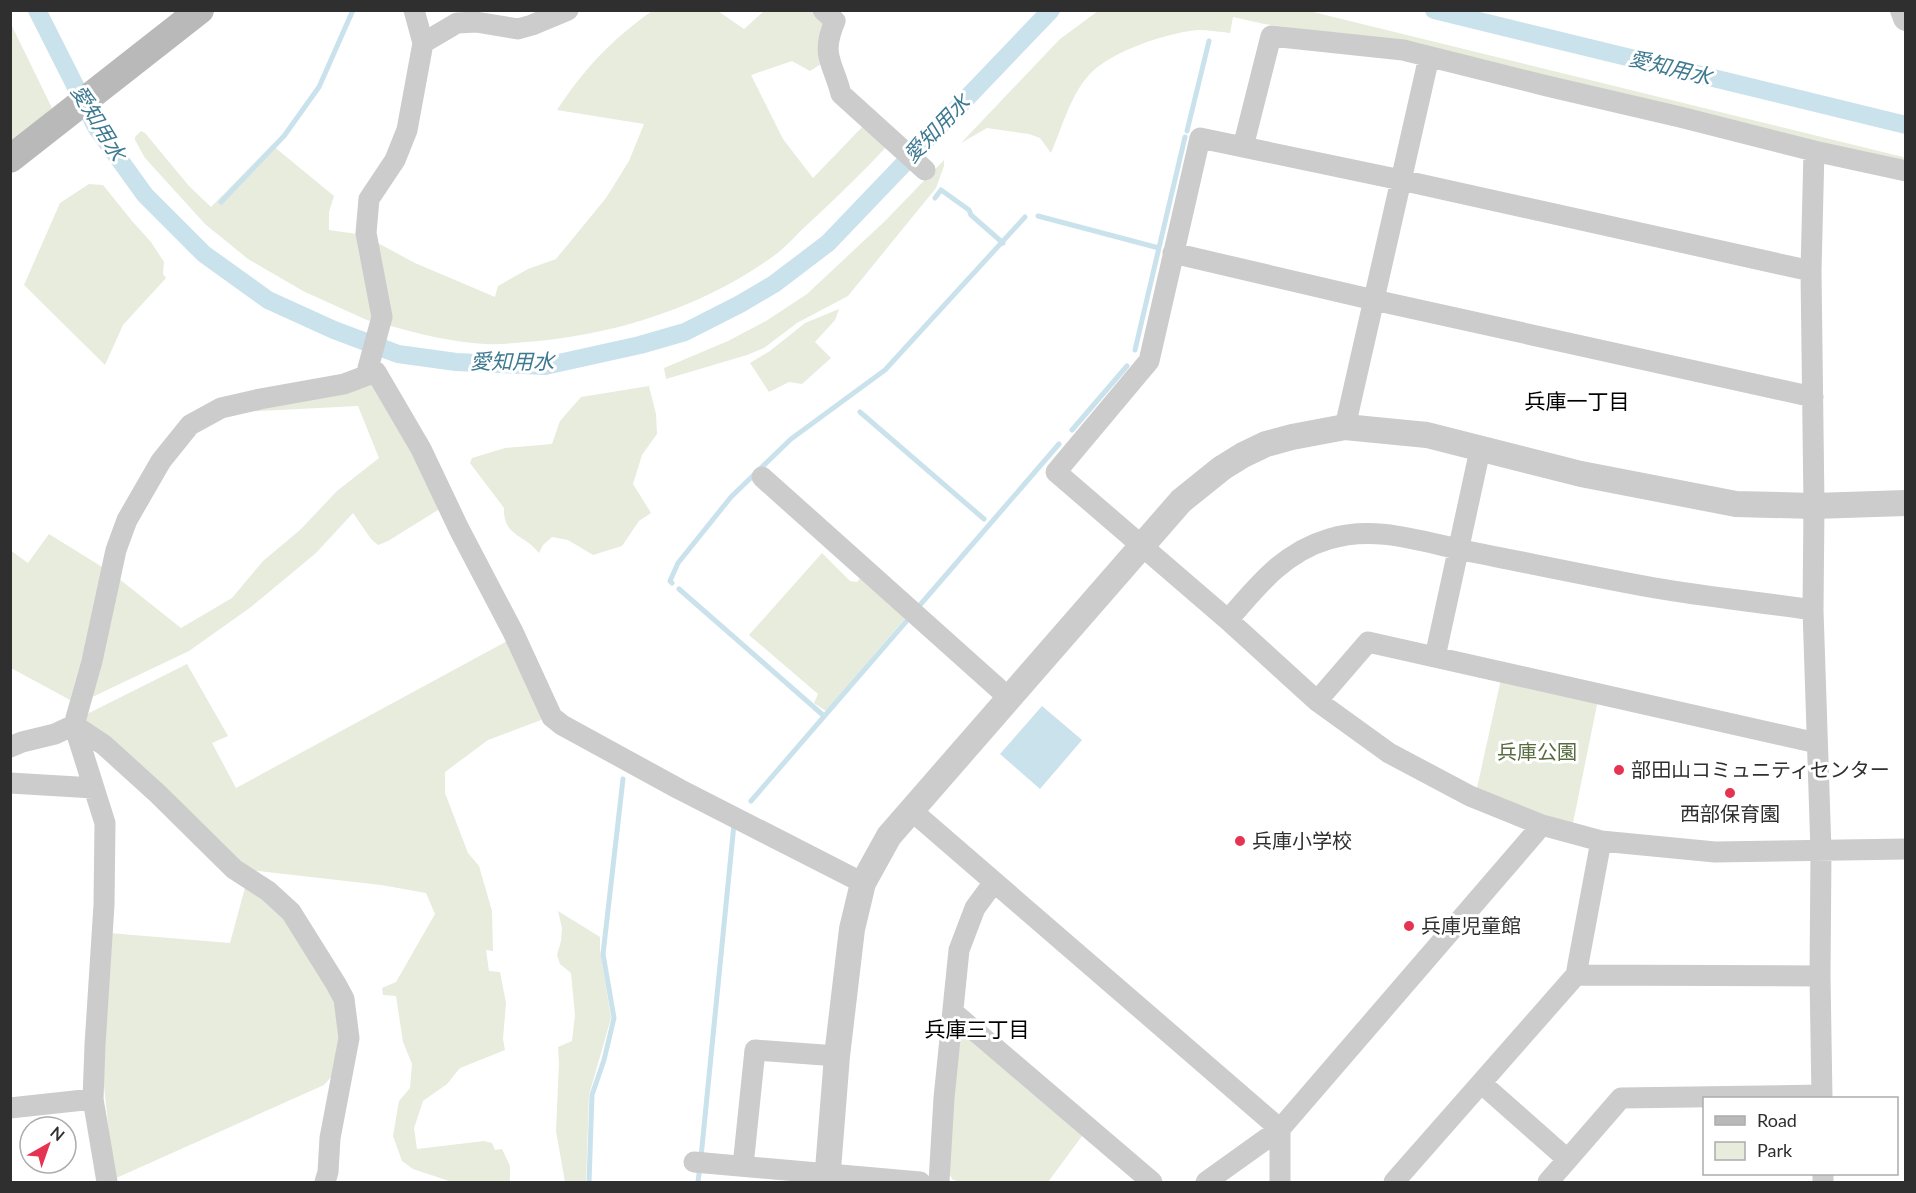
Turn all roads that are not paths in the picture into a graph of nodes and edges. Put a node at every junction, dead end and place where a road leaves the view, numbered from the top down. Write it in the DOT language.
graph roads {
  1 [pos="200,10"];
  2 [pos="414,10"];
  3 [pos="568,10"];
  4 [pos="823,10"];
  5 [pos="1903,10"];
  6 [pos="1905,18"];
  7 [pos="423,43"];
  8 [pos="1429,57"];
  9 [pos="1243,147"];
  10 [pos="1814,152"];
  11 [pos="10,159"];
  12 [pos="925,170"];
  13 [pos="1905,171"];
  14 [pos="1401,180"];
  15 [pos="1173,253"];
  16 [pos="1811,271"];
  17 [pos="1374,300"];
  18 [pos="368,368"];
  19 [pos="1813,397"];
  20 [pos="1345,427"];
  21 [pos="1480,450"];
  22 [pos="762,477"];
  23 [pos="1905,503"];
  24 [pos="1814,506"];
  25 [pos="1141,544"];
  26 [pos="1458,549"];
  27 [pos="1813,610"];
  28 [pos="1228,620"];
  29 [pos="1435,657"];
  30 [pos="1009,698"];
  31 [pos="1317,701"];
  32 [pos="74,725"];
  33 [pos="1817,743"];
  34 [pos="10,747"];
  35 [pos="10,783"];
  36 [pos="94,788"];
  37 [pos="911,810"];
  38 [pos="1542,825"];
  39 [pos="1601,841"];
  40 [pos="1905,849"];
  41 [pos="1821,851"];
  42 [pos="994,882"];
  43 [pos="863,883"];
  44 [pos="1576,975"];
  45 [pos="1820,976"];
  46 [pos="954,1013"];
  47 [pos="837,1056"];
  48 [pos="1481,1083"];
  49 [pos="1822,1097"];
  50 [pos="1703,1098"];
  51 [pos="93,1100"];
  52 [pos="10,1108"];
  53 [pos="1280,1128"];
  54 [pos="1568,1159"];
  55 [pos="700,1163"];
  56 [pos="743,1166"];
  57 [pos="827,1178"];
  58 [pos="107,1182"];
  59 [pos="325,1182"];
  60 [pos="920,1182"];
  61 [pos="939,1182"];
  62 [pos="1152,1182"];
  63 [pos="1206,1182"];
  64 [pos="1280,1182"];
  65 [pos="1394,1182"];
  66 [pos="1548,1182"];
  1 -- 11 [label="main road"];
  2 -- 7 [label="street"];
  3 -- 7 [label="street"];
  4 -- 12 [label="street"];
  5 -- 6 [label="street"];
  7 -- 18 [label="street"];
  8 -- 9 [label="street"];
  8 -- 10 [label="street"];
  8 -- 14 [label="street"];
  9 -- 14 [label="street"];
  9 -- 15 [label="street"];
  10 -- 13 [label="street"];
  10 -- 16 [label="street"];
  14 -- 16 [label="street"];
  14 -- 17 [label="street"];
  15 -- 17 [label="street"];
  15 -- 25 [label="street"];
  16 -- 19 [label="street"];
  17 -- 19 [label="street"];
  17 -- 20 [label="street"];
  19 -- 24 [label="street"];
  20 -- 21 [label="street"];
  20 -- 25 [label="street"];
  21 -- 24 [label="street"];
  21 -- 26 [label="street"];
  22 -- 30 [label="street"];
  23 -- 24 [label="street"];
  24 -- 27 [label="street"];
  25 -- 28 [label="street"];
  25 -- 30 [label="street"];
  26 -- 27 [label="street"];
  26 -- 28 [label="street"];
  26 -- 29 [label="street"];
  27 -- 33 [label="street"];
  28 -- 31 [label="street"];
  29 -- 31 [label="street"];
  29 -- 33 [label="street"];
  30 -- 37 [label="street"];
  31 -- 38 [label="street"];
  32 -- 34 [label="street"];
  32 -- 36 [label="street"];
  32 -- 43 [label="street"];
  32 -- 59 [label="street"];
  33 -- 41 [label="street"];
  35 -- 36 [label="street"];
  36 -- 51 [label="street"];
  37 -- 42 [label="street"];
  37 -- 43 [label="street"];
  38 -- 39 [label="street"];
  38 -- 53 [label="street"];
  39 -- 41 [label="street"];
  39 -- 44 [label="street"];
  40 -- 41 [label="street"];
  41 -- 45 [label="street"];
  42 -- 46 [label="street"];
  42 -- 53 [label="street"];
  43 -- 47 [label="street"];
  44 -- 45 [label="street"];
  44 -- 48 [label="street"];
  45 -- 49 [label="street"];
  46 -- 61 [label="street"];
  46 -- 62 [label="street"];
  47 -- 56 [label="street"];
  47 -- 57 [label="street"];
  48 -- 54 [label="street"];
  48 -- 65 [label="street"];
  50 -- 54 [label="street"];
  51 -- 52 [label="street"];
  51 -- 58 [label="street"];
  53 -- 63 [label="street"];
  53 -- 64 [label="street"];
  54 -- 66 [label="street"];
  55 -- 56 [label="street"];
  56 -- 57 [label="street"];
  57 -- 60 [label="street"];
}
